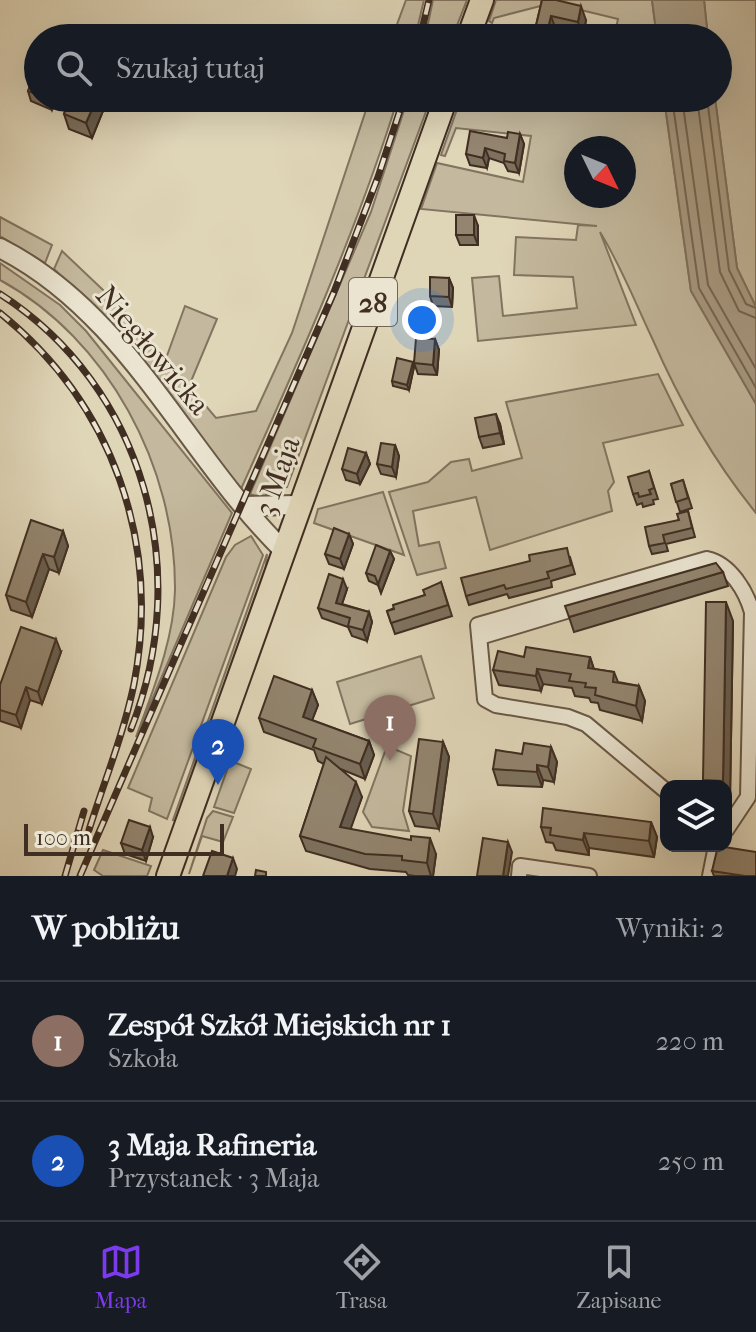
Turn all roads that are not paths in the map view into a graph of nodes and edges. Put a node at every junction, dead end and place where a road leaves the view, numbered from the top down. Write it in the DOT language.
graph roads {
  1 [pos="482,0"];
  2 [pos="473,24"];
  3 [pos="441,112"];
  4 [pos="0,248"];
  5 [pos="298,505"];
  6 [pos="246,506"];
  7 [pos="282,549"];
  8 [pos="660,786"];
  9 [pos="732,821"];
  10 [pos="715,852"];
  11 [pos="520,871"];
  12 [pos="168,876"];
  13 [pos="589,876"];
  14 [pos="710,876"];
  1 -- 2 [label="main road"];
  3 -- 5 [label="main road, 3 Maja / 28"];
  4 -- 6 [label="street, Niegłowicka"];
  5 -- 6 [label="street"];
  5 -- 7 [label="main road, 3 Maja / 28"];
  6 -- 7 [label="street, Niegłowicka"];
  7 -- 12 [label="main road, 3 Maja / 28"];
  8 -- 9 [label="street"];
  10 -- 14 [label="street"];
  11 -- 13 [label="street"];
}
